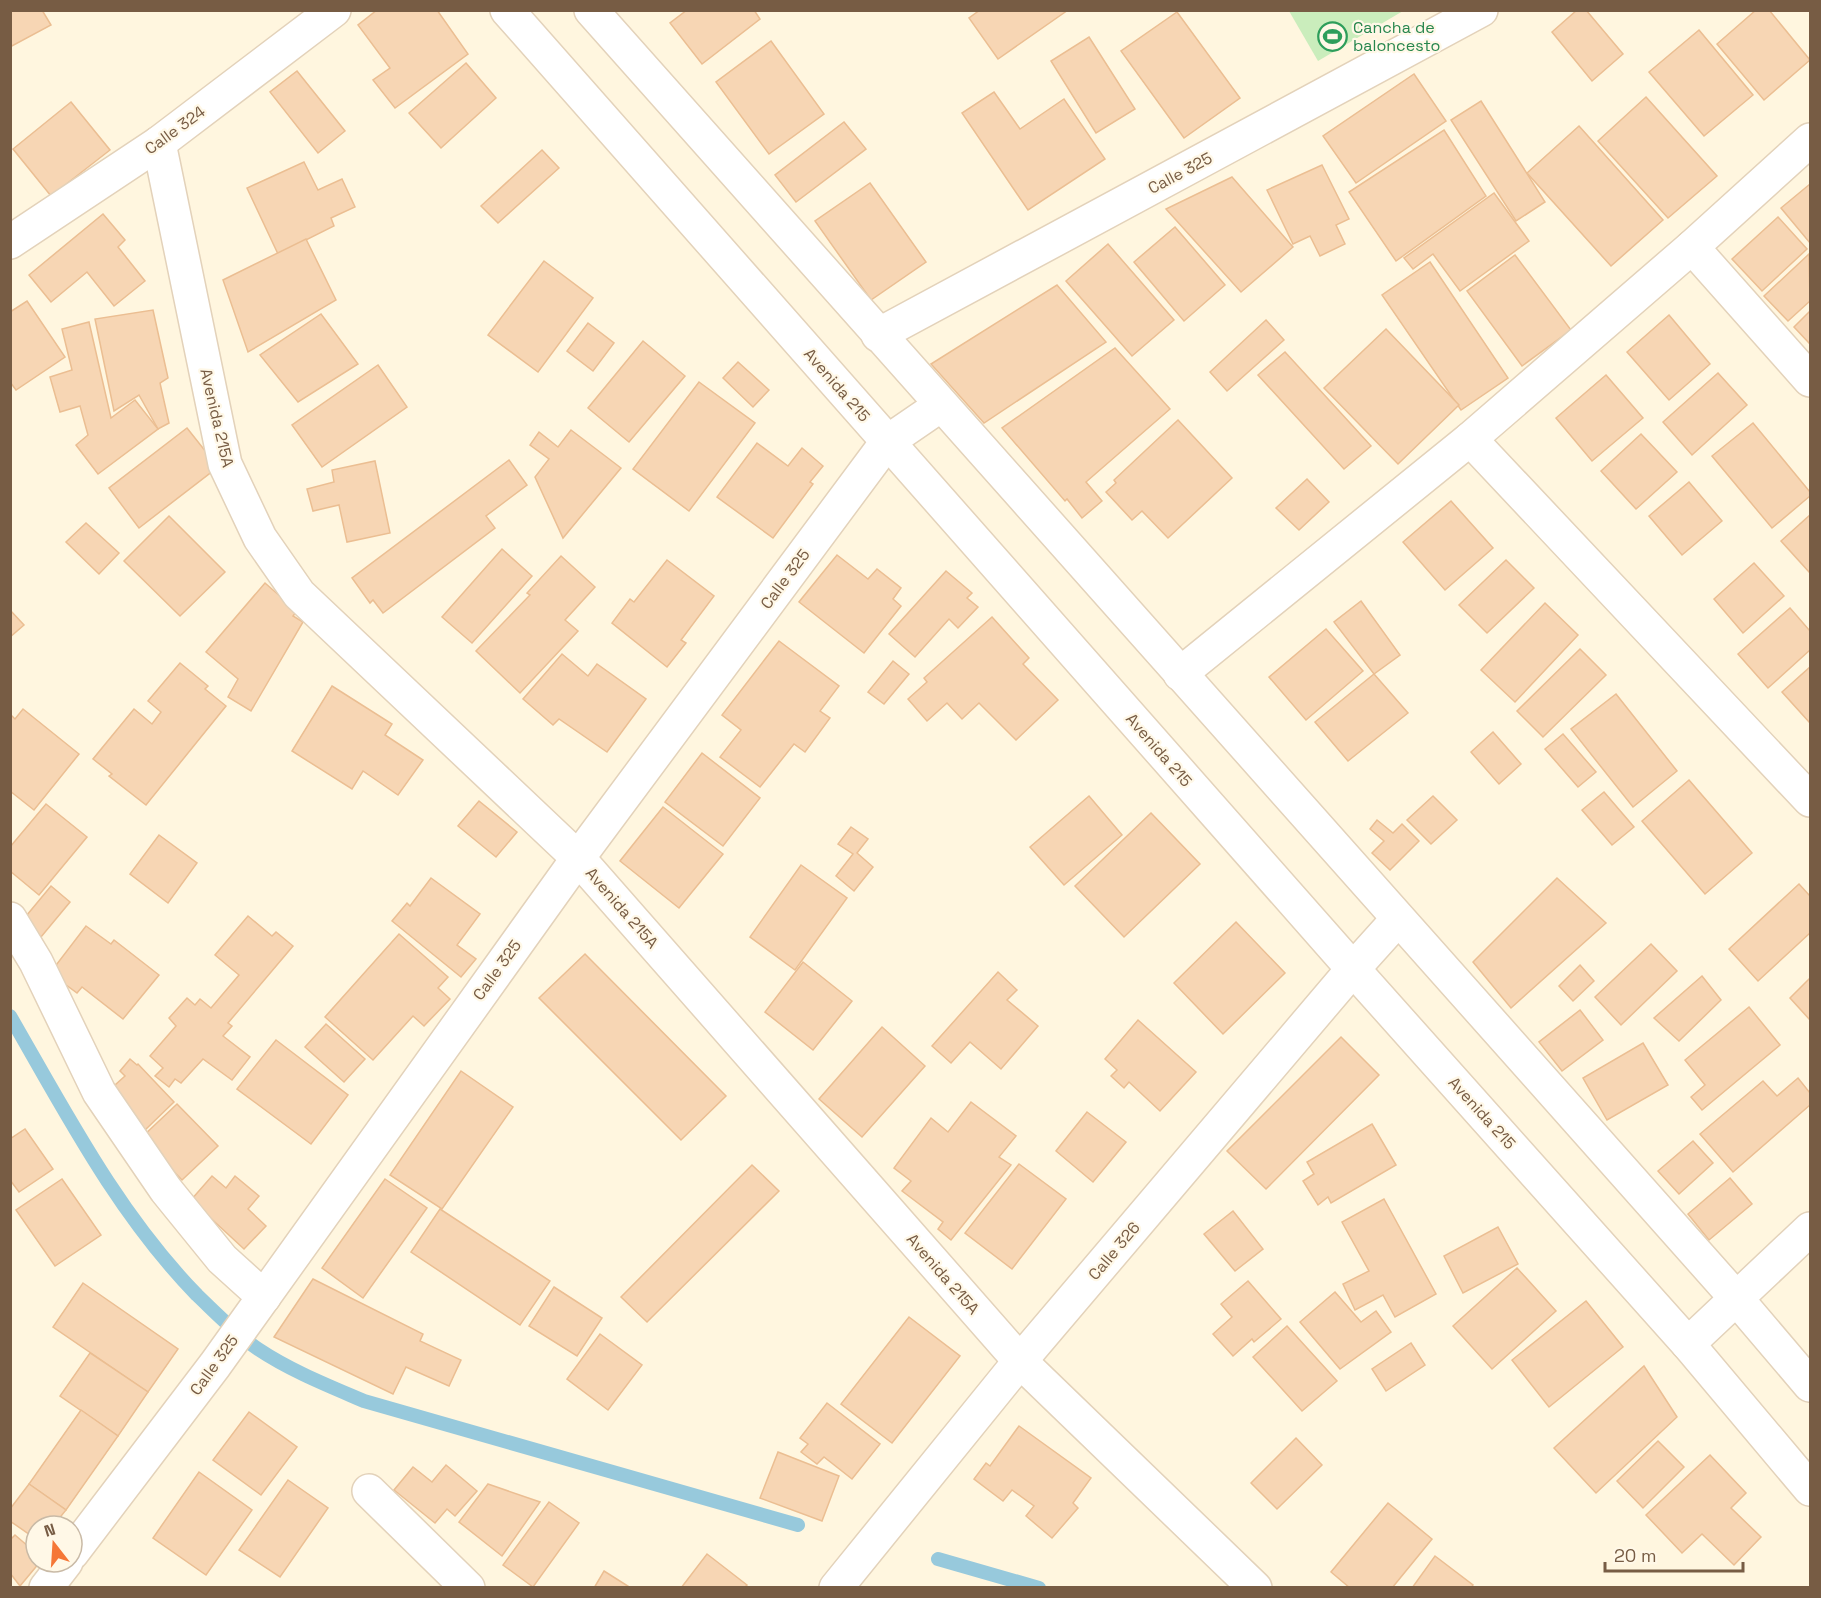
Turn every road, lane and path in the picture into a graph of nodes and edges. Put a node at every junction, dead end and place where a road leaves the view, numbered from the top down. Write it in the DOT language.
graph roads {
  1 [pos="334,10"];
  2 [pos="507,10"];
  3 [pos="591,10"];
  4 [pos="1481,10"];
  5 [pos="1810,140"];
  6 [pos="159,143"];
  7 [pos="14,232"];
  8 [pos="1692,247"];
  9 [pos="878,335"];
  10 [pos="1810,380"];
  11 [pos="940,405"];
  12 [pos="1470,440"];
  13 [pos="887,442"];
  14 [pos="1180,674"];
  15 [pos="1810,800"];
  16 [pos="578,858"];
  17 [pos="10,919"];
  18 [pos="1398,919"];
  19 [pos="1353,969"];
  20 [pos="1810,1229"];
  21 [pos="1736,1298"];
  22 [pos="260,1301"];
  23 [pos="1688,1344"];
  24 [pos="1020,1362"];
  25 [pos="1810,1385"];
  26 [pos="1810,1490"];
  27 [pos="369,1491"];
  28 [pos="84,1537"];
  29 [pos="56,1574"];
  30 [pos="46,1587"];
  31 [pos="468,1587"];
  32 [pos="836,1587"];
  33 [pos="1255,1587"];
  1 -- 6 [label="street, Calle 324"];
  2 -- 13 [label="street, Avenida 215"];
  3 -- 9 [label="street"];
  4 -- 9 [label="street, Calle 325"];
  5 -- 8 [label="street"];
  6 -- 7 [label="street, Calle 324"];
  6 -- 16 [label="street, Avenida 215A"];
  8 -- 10 [label="street"];
  8 -- 12 [label="street"];
  9 -- 11 [label="street"];
  11 -- 13 [label="street, Calle 325"];
  11 -- 14 [label="street"];
  12 -- 14 [label="street"];
  12 -- 15 [label="street"];
  13 -- 16 [label="street, Calle 325"];
  13 -- 19 [label="street, Avenida 215"];
  14 -- 18 [label="street"];
  16 -- 22 [label="street, Calle 325"];
  16 -- 24 [label="street, Avenida 215A"];
  17 -- 22 [label="street"];
  18 -- 19 [label="street, Calle 326"];
  18 -- 21 [label="street"];
  19 -- 23 [label="street, Avenida 215"];
  19 -- 24 [label="street, Calle 326"];
  20 -- 21 [label="street"];
  21 -- 23 [label="street"];
  21 -- 25 [label="street"];
  22 -- 28 [label="street, Calle 325"];
  23 -- 26 [label="street, Avenida 215"];
  24 -- 32 [label="street, Calle 326"];
  24 -- 33 [label="street, Avenida 215A"];
  27 -- 31 [label="street"];
  29 -- 30 [label="street"];
}
